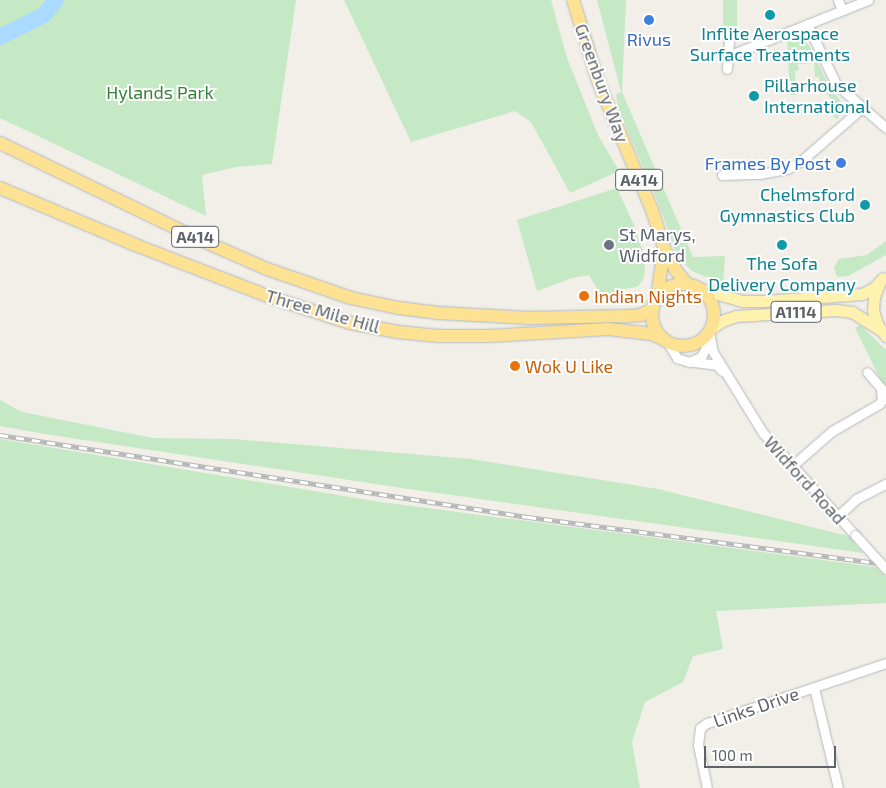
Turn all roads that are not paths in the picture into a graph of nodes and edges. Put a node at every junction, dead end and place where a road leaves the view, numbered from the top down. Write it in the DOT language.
graph roads {
  1 [pos="573,0"];
  2 [pos="838,0"];
  3 [pos="868,0"];
  4 [pos="842,10"];
  5 [pos="807,24"];
  6 [pos="729,38"];
  7 [pos="728,56"];
  8 [pos="727,69"];
  9 [pos="863,107"];
  10 [pos="886,128"];
  11 [pos="0,143"];
  12 [pos="722,175"];
  13 [pos="0,188"];
  14 [pos="664,248"];
  15 [pos="884,277"];
  16 [pos="694,286"];
  17 [pos="655,304"];
  18 [pos="710,333"];
  19 [pos="883,333"];
  20 [pos="666,340"];
  21 [pos="694,362"];
  22 [pos="867,372"];
  23 [pos="733,385"];
  24 [pos="792,466"];
  25 [pos="886,484"];
  26 [pos="837,517"];
  27 [pos="886,569"];
  28 [pos="886,663"];
  29 [pos="814,688"];
  30 [pos="707,788"];
  31 [pos="838,788"];
  1 -- 14 [label="highway, Greenbury Way / A414"];
  2 -- 4 [label="street"];
  3 -- 4 [label="street"];
  4 -- 5 [label="street"];
  5 -- 7 [label="street"];
  5 -- 9 [label="street"];
  6 -- 7 [label="street"];
  7 -- 8 [label="street"];
  9 -- 10 [label="street"];
  9 -- 12 [label="street"];
  11 -- 17 [label="highway, Three Mile Hill / A414"];
  13 -- 20 [label="highway, Three Mile Hill / A414"];
  14 -- 16 [label="highway, Greenbury Way / A414"];
  14 -- 17 [label="highway, Greenbury Way / A414"];
  15 -- 16 [label="main road, A1114"];
  15 -- 19 [label="main road, A1114"];
  16 -- 17 [label="highway, A414"];
  16 -- 18 [label="highway, A414"];
  17 -- 20 [label="highway, A414"];
  18 -- 19 [label="main road, A1114"];
  18 -- 20 [label="highway, A414"];
  18 -- 21 [label="street"];
  18 -- 23 [label="street, Widford Road"];
  20 -- 21 [label="street, Widford Road"];
  21 -- 23 [label="street, Widford Road"];
  22 -- 24 [label="street"];
  23 -- 24 [label="street, Widford Road"];
  24 -- 26 [label="street, Widford Road"];
  25 -- 26 [label="street"];
  26 -- 27 [label="street, Widford Road, bridge"];
  28 -- 29 [label="street, Links Drive"];
  29 -- 30 [label="street, Links Drive"];
  29 -- 31 [label="street, Links Drive"];
}
